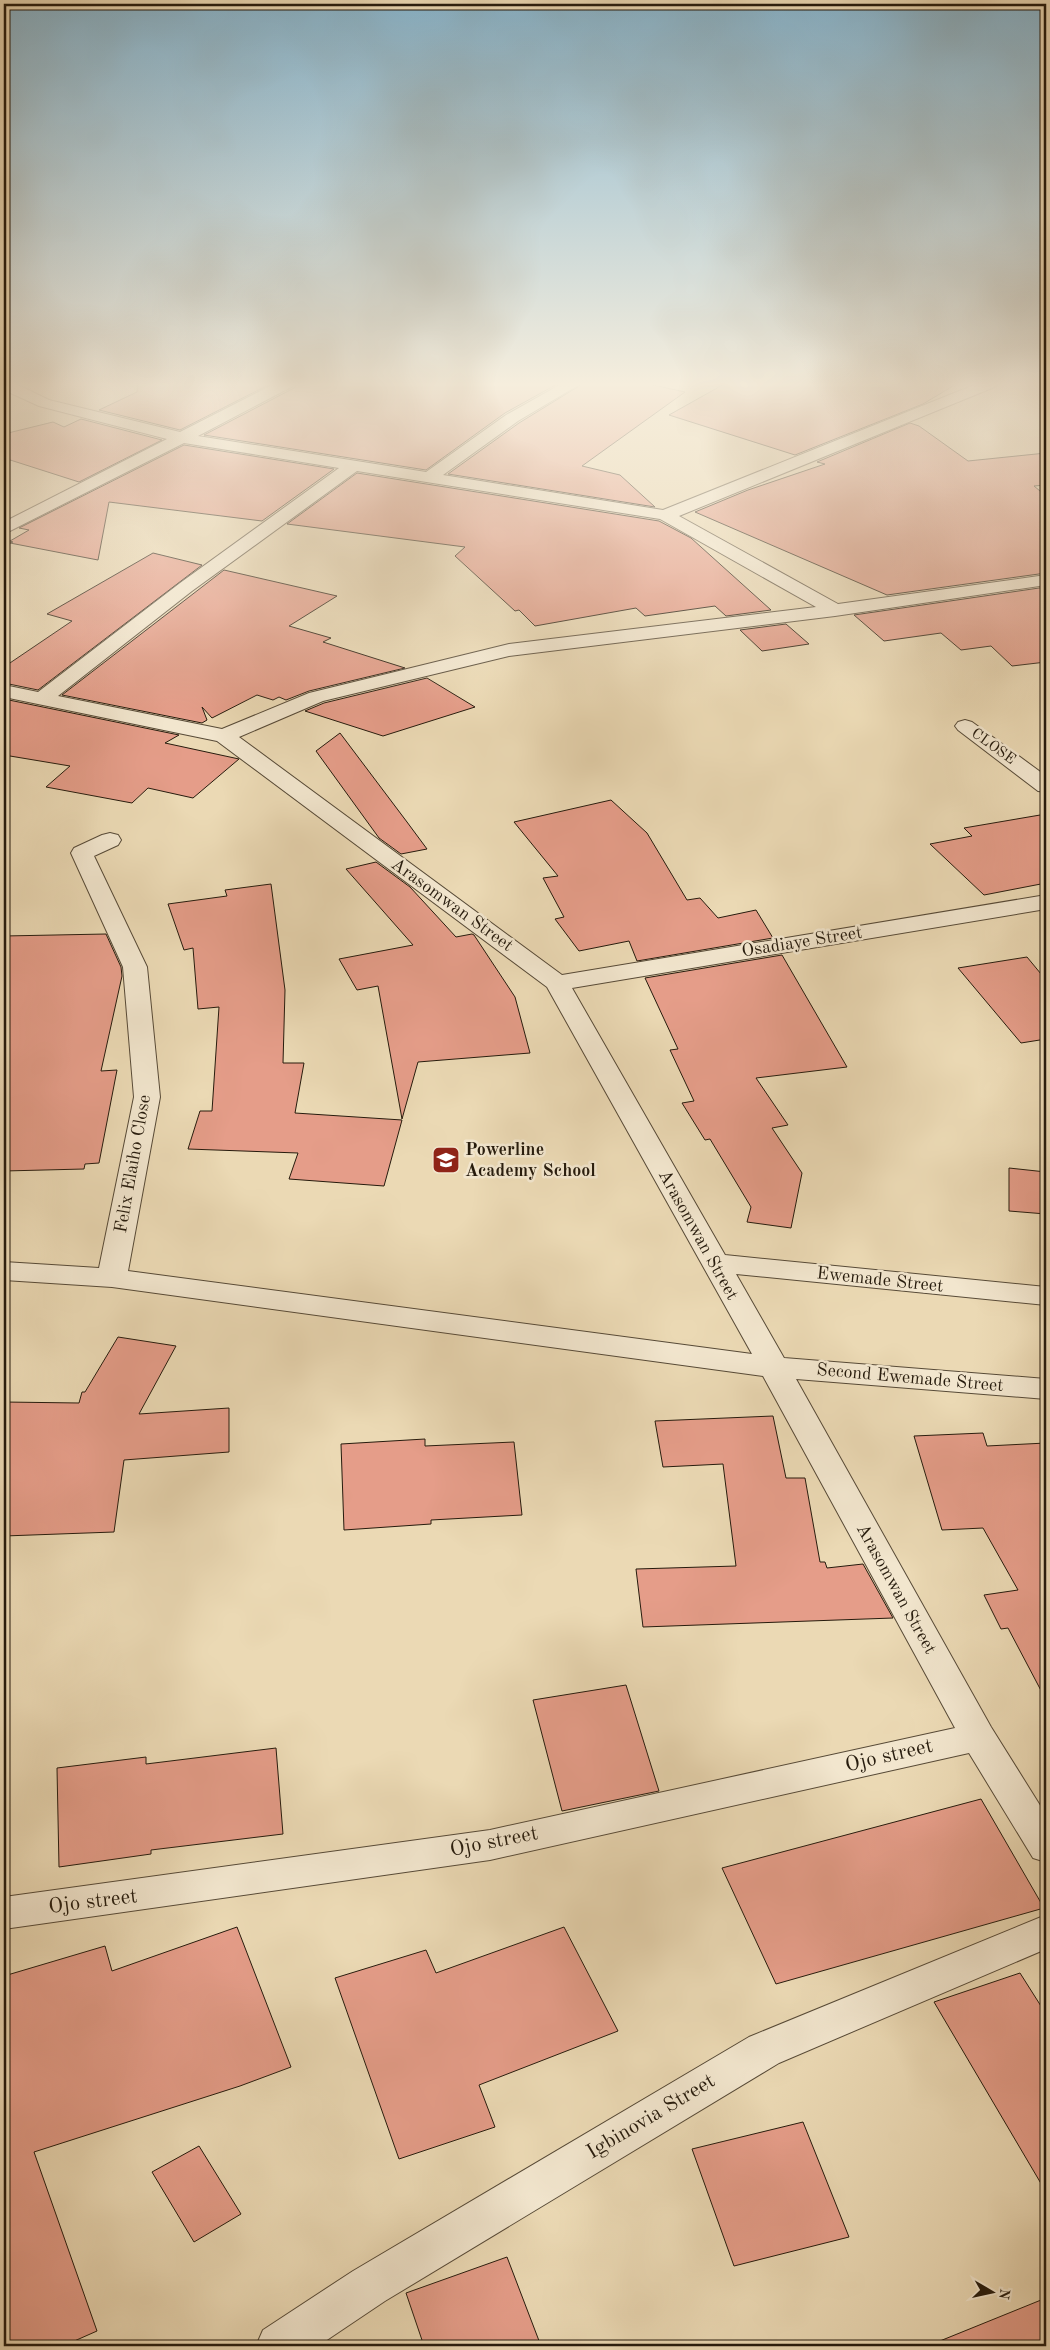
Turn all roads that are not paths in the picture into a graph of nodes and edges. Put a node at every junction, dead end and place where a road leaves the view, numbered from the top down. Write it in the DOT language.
graph roads {
  1 [pos="75,493"];
  2 [pos="316,493"];
  3 [pos="524,493"];
  4 [pos="722,493"];
  5 [pos="665,516"];
  6 [pos="4,529"];
  7 [pos="1046,580"];
  8 [pos="835,610"];
  9 [pos="4,691"];
  10 [pos="41,699"];
  11 [pos="965,726"];
  12 [pos="224,736"];
  13 [pos="1046,786"];
  14 [pos="110,840"];
  15 [pos="1046,902"];
  16 [pos="558,983"];
  17 [pos="714,1263"];
  18 [pos="4,1271"];
  19 [pos="112,1278"];
  20 [pos="1046,1296"];
  21 [pos="774,1367"];
  22 [pos="1046,1389"];
  23 [pos="978,1737"];
  24 [pos="1046,1847"];
  25 [pos="4,1913"];
  26 [pos="1046,1931"];
  27 [pos="279,2346"];
  1 -- 6 [label="street"];
  2 -- 10 [label="street"];
  3 -- 5 [label="street"];
  4 -- 5 [label="street"];
  5 -- 8 [label="street"];
  7 -- 8 [label="street"];
  8 -- 12 [label="street"];
  9 -- 10 [label="street"];
  10 -- 12 [label="street"];
  11 -- 13 [label="street, CLOSE"];
  12 -- 16 [label="street, Arasomwan Street"];
  14 -- 19 [label="street, Felix Elaiho Close"];
  15 -- 16 [label="street, Osadiaye Street"];
  16 -- 17 [label="street, Arasomwan Street"];
  17 -- 20 [label="street, Ewemade Street"];
  17 -- 21 [label="street, Arasomwan Street"];
  18 -- 19 [label="street, Second Ewemade Street"];
  19 -- 21 [label="street, Second Ewemade Street"];
  21 -- 22 [label="street, Second Ewemade Street"];
  21 -- 23 [label="street, Arasomwan Street"];
  23 -- 24 [label="street, Arasomwan Street"];
  23 -- 25 [label="street, Ojo street"];
  26 -- 27 [label="street, Igbinovia Street"];
}
